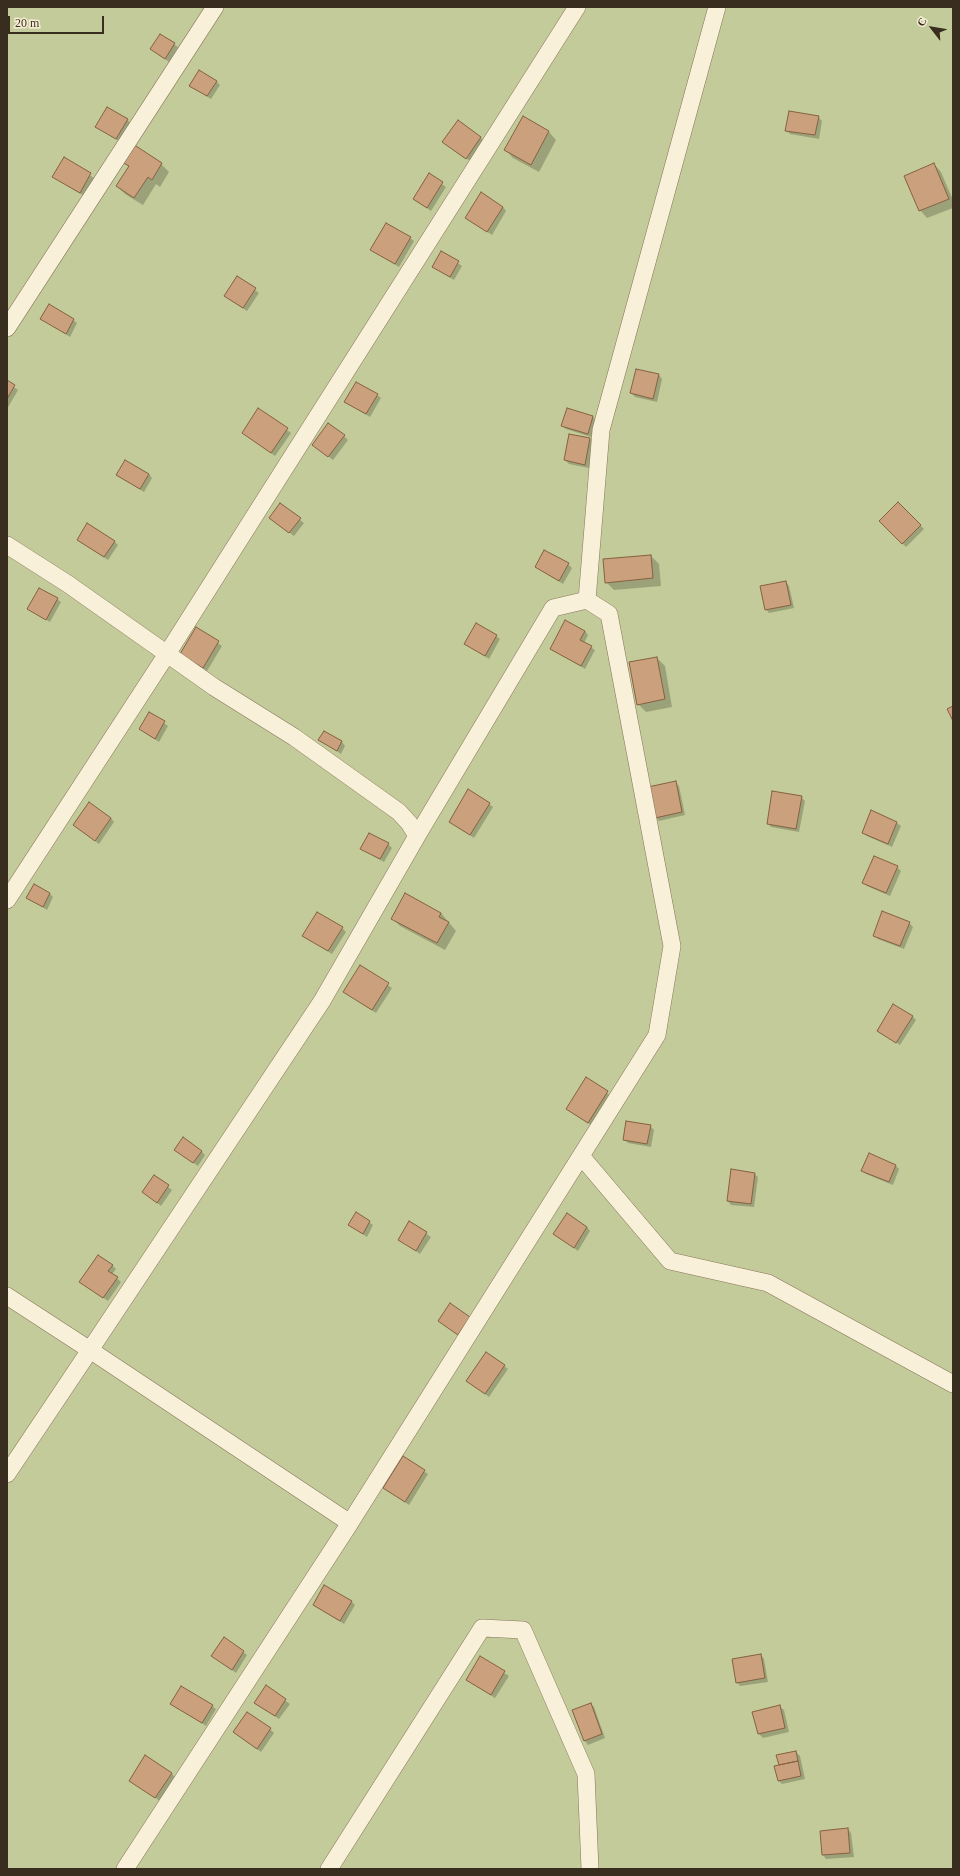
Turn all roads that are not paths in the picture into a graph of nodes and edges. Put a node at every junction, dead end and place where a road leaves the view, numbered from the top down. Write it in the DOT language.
graph roads {
  1 [pos="215,7"];
  2 [pos="577,7"];
  3 [pos="717,7"];
  4 [pos="7,328"];
  5 [pos="7,545"];
  6 [pos="587,600"];
  7 [pos="167,654"];
  8 [pos="416,836"];
  9 [pos="7,900"];
  10 [pos="581,1156"];
  11 [pos="7,1296"];
  12 [pos="90,1350"];
  13 [pos="953,1384"];
  14 [pos="7,1474"];
  15 [pos="350,1523"];
  16 [pos="125,1869"];
  17 [pos="328,1869"];
  18 [pos="590,1869"];
  1 -- 4 [label="lane"];
  2 -- 7 [label="lane"];
  3 -- 6 [label="lane"];
  5 -- 7 [label="lane"];
  6 -- 8 [label="lane"];
  6 -- 10 [label="lane"];
  7 -- 8 [label="lane"];
  7 -- 9 [label="lane"];
  8 -- 12 [label="lane"];
  10 -- 13 [label="lane"];
  10 -- 15 [label="lane"];
  11 -- 12 [label="lane"];
  12 -- 14 [label="lane"];
  12 -- 15 [label="lane"];
  15 -- 16 [label="lane"];
  17 -- 18 [label="lane"];
}
